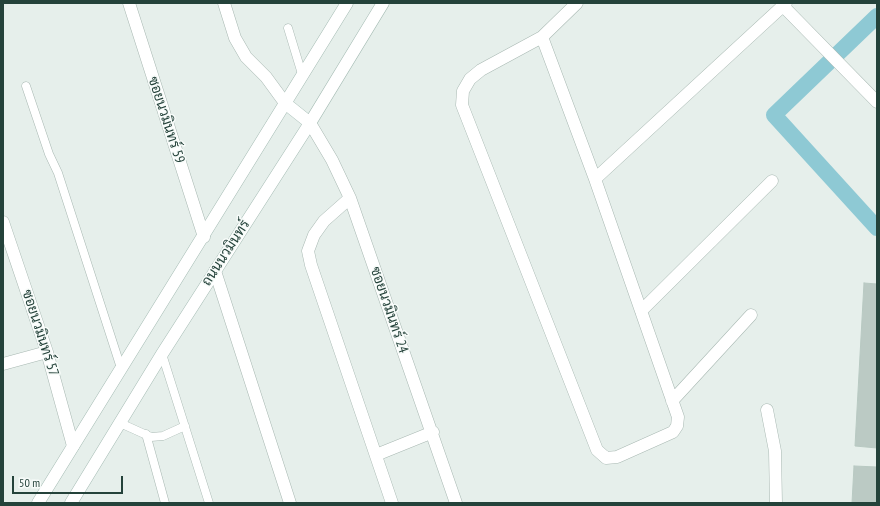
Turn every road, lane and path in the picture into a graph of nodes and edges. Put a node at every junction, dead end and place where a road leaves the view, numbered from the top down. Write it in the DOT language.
graph roads {
  1 [pos="129,3"];
  2 [pos="224,3"];
  3 [pos="347,3"];
  4 [pos="383,3"];
  5 [pos="577,3"];
  6 [pos="784,4"];
  7 [pos="288,28"];
  8 [pos="542,37"];
  9 [pos="302,74"];
  10 [pos="26,86"];
  11 [pos="877,102"];
  12 [pos="285,103"];
  13 [pos="310,123"];
  14 [pos="595,179"];
  15 [pos="772,181"];
  16 [pos="350,198"];
  17 [pos="4,225"];
  18 [pos="204,237"];
  19 [pos="214,271"];
  20 [pos="641,311"];
  21 [pos="751,315"];
  22 [pos="46,352"];
  23 [pos="162,354"];
  24 [pos="3,364"];
  25 [pos="121,368"];
  26 [pos="672,401"];
  27 [pos="767,410"];
  28 [pos="120,423"];
  29 [pos="185,426"];
  30 [pos="433,432"];
  31 [pos="146,434"];
  32 [pos="73,446"];
  33 [pos="376,455"];
  34 [pos="38,503"];
  35 [pos="71,503"];
  36 [pos="165,503"];
  37 [pos="209,503"];
  38 [pos="290,503"];
  39 [pos="392,503"];
  40 [pos="456,503"];
  41 [pos="776,503"];
  1 -- 18 [label="street, ซอยนวมินทร์ 59"];
  2 -- 12 [label="street"];
  3 -- 9 [label="street, ถนนนวมินทร์"];
  4 -- 13 [label="street, ถนนนวมินทร์"];
  5 -- 8 [label="street"];
  6 -- 11 [label="street"];
  6 -- 14 [label="street"];
  7 -- 9 [label="lane"];
  8 -- 14 [label="street"];
  8 -- 26 [label="street"];
  9 -- 12 [label="street, ถนนนวมินทร์"];
  10 -- 25 [label="lane"];
  12 -- 13 [label="street"];
  12 -- 18 [label="street, ถนนนวมินทร์"];
  13 -- 16 [label="street, ซอยนวมินทร์ 24"];
  13 -- 19 [label="street, ถนนนวมินทร์"];
  14 -- 20 [label="street"];
  15 -- 20 [label="street"];
  16 -- 30 [label="street, ซอยนวมินทร์ 24"];
  16 -- 33 [label="street"];
  17 -- 22 [label="street, ซอยนวมินทร์ 57"];
  18 -- 25 [label="street, ถนนนวมินทร์"];
  19 -- 23 [label="street, ถนนนวมินทร์"];
  19 -- 38 [label="street"];
  20 -- 26 [label="street"];
  21 -- 26 [label="street"];
  22 -- 24 [label="street"];
  22 -- 32 [label="street, ซอยนวมินทร์ 57"];
  23 -- 28 [label="street, ถนนนวมินทร์"];
  23 -- 29 [label="lane"];
  25 -- 32 [label="street, ถนนนวมินทร์"];
  27 -- 41 [label="street"];
  28 -- 31 [label="lane"];
  28 -- 35 [label="street, ถนนนวมินทร์"];
  29 -- 31 [label="lane"];
  29 -- 37 [label="lane"];
  30 -- 33 [label="street"];
  30 -- 40 [label="street, ซอยนวมินทร์ 24"];
  31 -- 36 [label="lane"];
  32 -- 34 [label="street, ถนนนวมินทร์"];
  33 -- 39 [label="street"];
}
